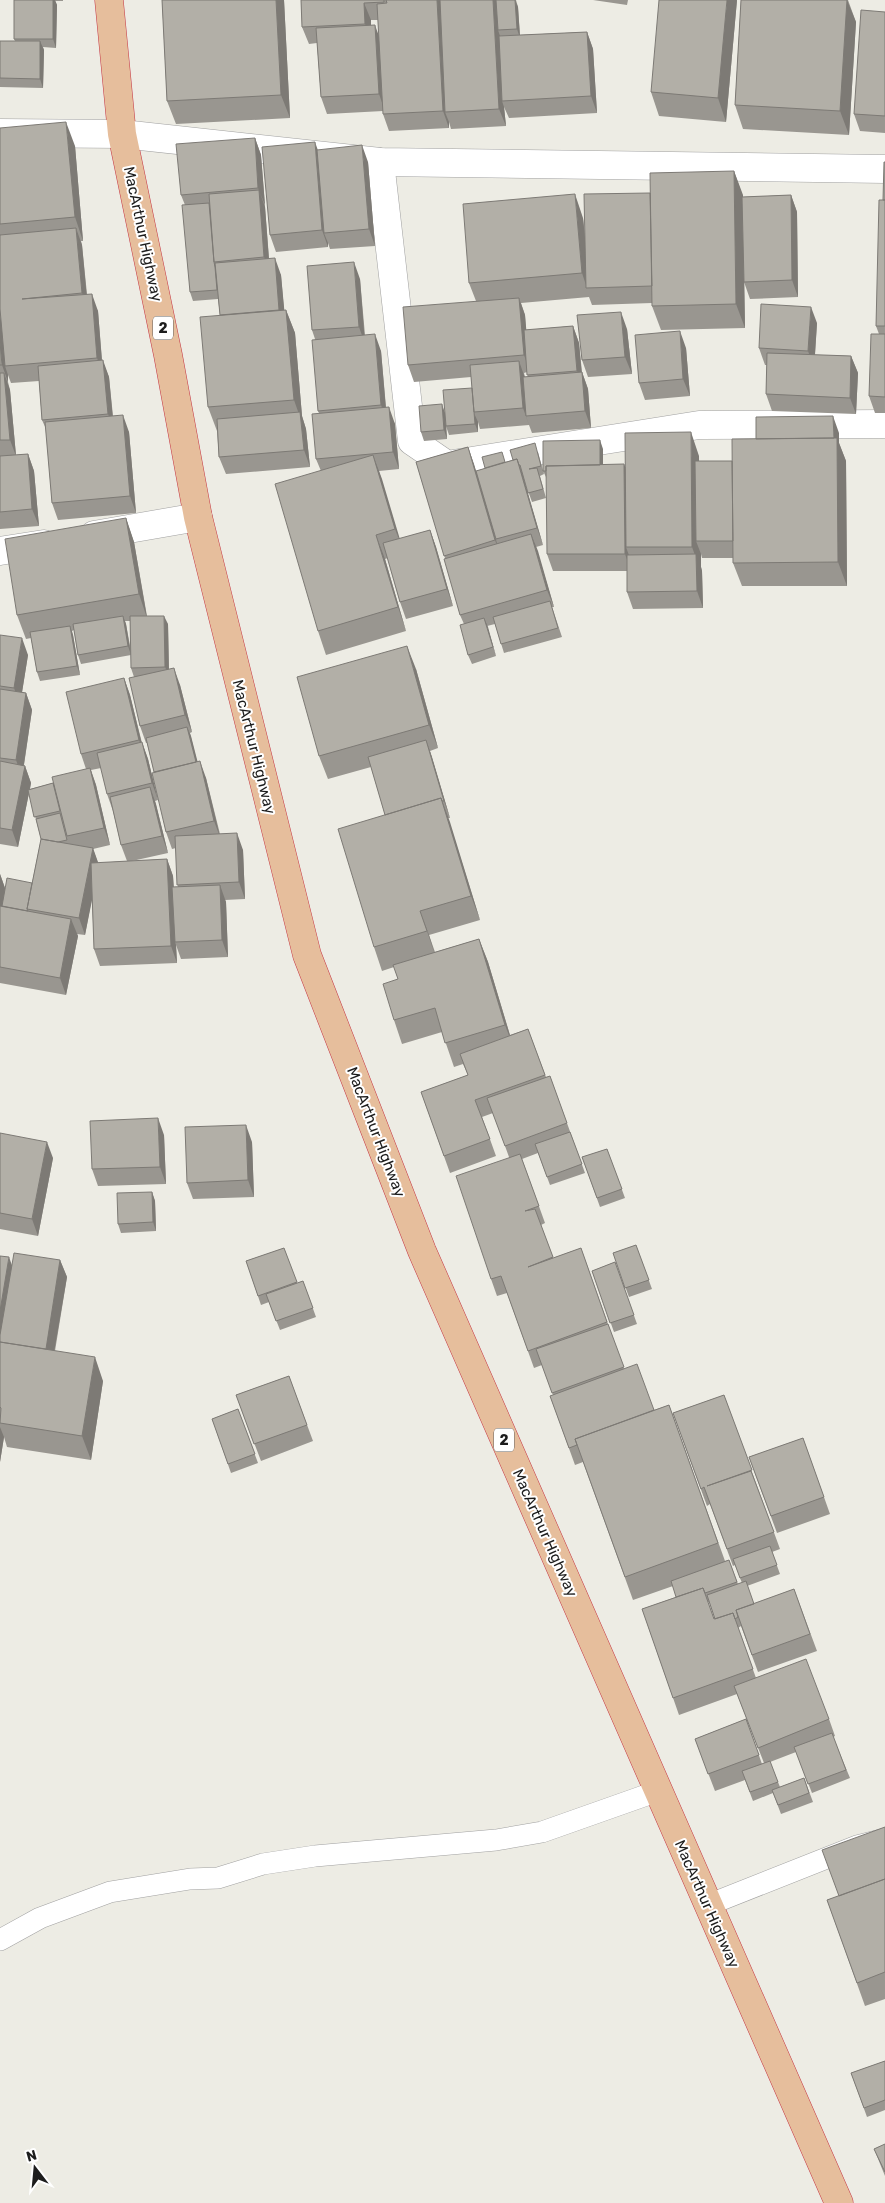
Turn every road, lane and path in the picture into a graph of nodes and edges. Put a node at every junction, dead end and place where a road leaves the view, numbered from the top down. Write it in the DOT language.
graph roads {
  1 [pos="109,0"];
  2 [pos="0,133"];
  3 [pos="122,134"];
  4 [pos="380,162"];
  5 [pos="885,169"];
  6 [pos="885,424"];
  7 [pos="198,517"];
  8 [pos="0,551"];
  9 [pos="658,1791"];
  10 [pos="885,1839"];
  11 [pos="708,1905"];
  12 [pos="0,1940"];
  13 [pos="838,2203"];
  1 -- 3 [label="highway, MacArthur Highway / 2"];
  2 -- 3 [label="street"];
  3 -- 4 [label="street"];
  3 -- 7 [label="highway, MacArthur Highway / 2"];
  4 -- 5 [label="street"];
  4 -- 6 [label="street"];
  7 -- 8 [label="street"];
  7 -- 9 [label="highway, MacArthur Highway / 2"];
  9 -- 11 [label="highway, MacArthur Highway / 2"];
  9 -- 12 [label="lane"];
  10 -- 11 [label="lane"];
  11 -- 13 [label="highway, MacArthur Highway / 2"];
}
